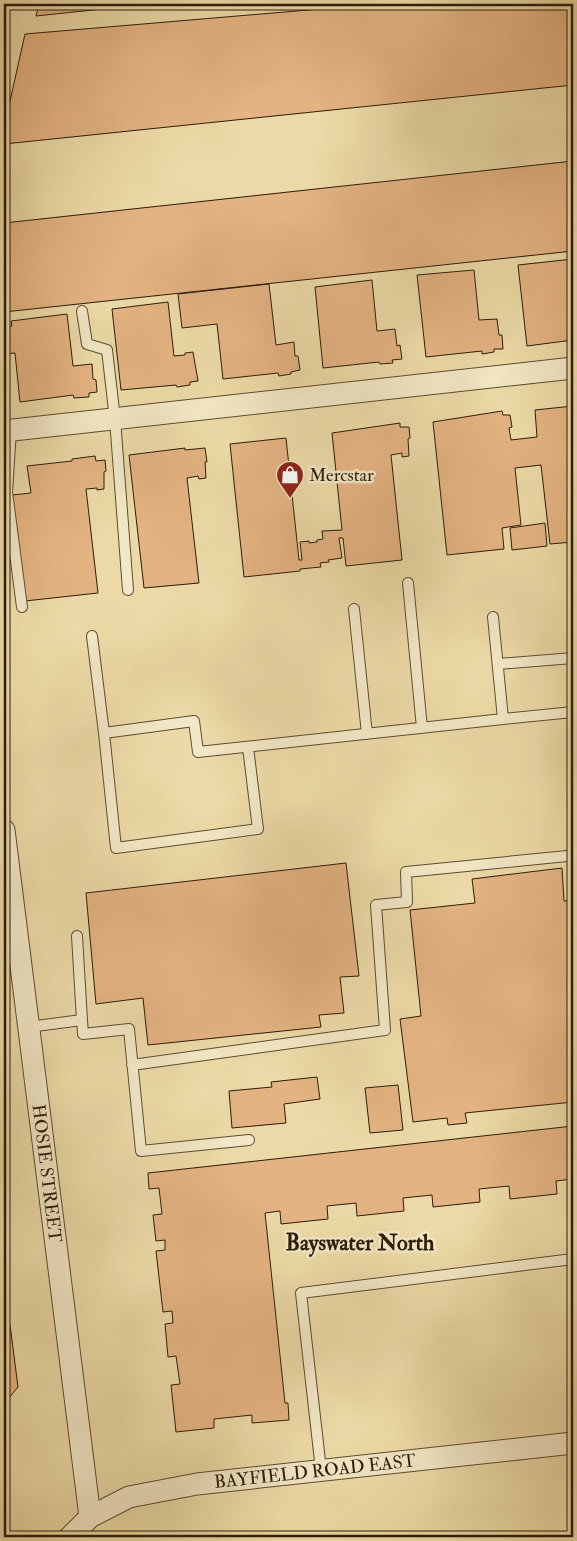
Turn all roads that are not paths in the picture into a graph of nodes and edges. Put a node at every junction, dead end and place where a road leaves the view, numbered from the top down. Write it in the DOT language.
graph roads {
  1 [pos="82,311"];
  2 [pos="573,368"];
  3 [pos="115,419"];
  4 [pos="7,430"];
  5 [pos="408,583"];
  6 [pos="128,590"];
  7 [pos="22,607"];
  8 [pos="354,609"];
  9 [pos="493,617"];
  10 [pos="92,636"];
  11 [pos="573,658"];
  12 [pos="498,664"];
  13 [pos="573,712"];
  14 [pos="504,719"];
  15 [pos="422,728"];
  16 [pos="104,733"];
  17 [pos="367,734"];
  18 [pos="248,747"];
  19 [pos="4,830"];
  20 [pos="573,857"];
  21 [pos="77,936"];
  22 [pos="82,1020"];
  23 [pos="28,1027"];
  24 [pos="132,1065"];
  25 [pos="249,1140"];
  26 [pos="573,1259"];
  27 [pos="573,1443"];
  28 [pos="321,1470"];
  29 [pos="90,1517"];
  30 [pos="70,1537"];
  1 -- 3 [label="lane"];
  2 -- 3 [label="street"];
  3 -- 4 [label="street"];
  3 -- 6 [label="lane"];
  4 -- 7 [label="lane"];
  5 -- 15 [label="lane"];
  8 -- 17 [label="lane"];
  9 -- 12 [label="lane"];
  10 -- 16 [label="lane"];
  11 -- 12 [label="lane"];
  12 -- 14 [label="lane"];
  13 -- 14 [label="lane"];
  14 -- 15 [label="lane"];
  15 -- 17 [label="lane"];
  16 -- 18 [label="lane"];
  16 -- 18 [label="lane"];
  17 -- 18 [label="lane"];
  19 -- 23 [label="street, HOSIE STREET"];
  20 -- 24 [label="lane"];
  21 -- 22 [label="lane"];
  22 -- 23 [label="lane"];
  22 -- 24 [label="lane"];
  23 -- 29 [label="street, HOSIE STREET"];
  24 -- 25 [label="lane"];
  26 -- 28 [label="lane"];
  27 -- 28 [label="street, BAYFIELD ROAD EAST"];
  28 -- 29 [label="street, BAYFIELD ROAD EAST"];
  29 -- 30 [label="street, BAYFIELD ROAD EAST"];
}
